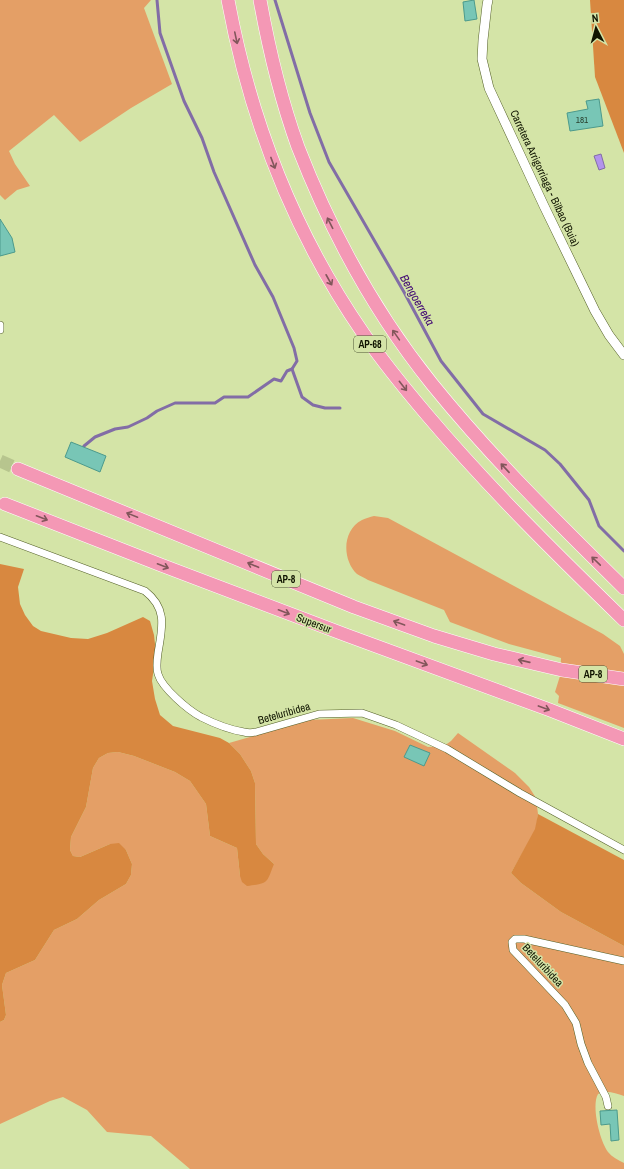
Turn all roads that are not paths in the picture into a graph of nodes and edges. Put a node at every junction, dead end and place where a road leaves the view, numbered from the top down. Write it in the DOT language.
graph roads {
  1 [pos="228,0"];
  2 [pos="260,0"];
  3 [pos="488,0"];
  4 [pos="0,325"];
  5 [pos="0,330"];
  6 [pos="624,355"];
  7 [pos="18,468"];
  8 [pos="5,504"];
  9 [pos="0,538"];
  10 [pos="624,588"];
  11 [pos="624,620"];
  12 [pos="624,679"];
  13 [pos="624,739"];
  14 [pos="624,850"];
  15 [pos="624,961"];
  16 [pos="608,1106"];
  1 -- 11 [label="highway, AP-68, one-way"];
  10 -- 2 [label="highway, AP-68, one-way"];
  3 -- 6 [label="street, Carretera Arrigorriaga - Bilbao (Buia)"];
  4 -- 5 [label="street"];
  12 -- 7 [label="highway, AP-8, one-way"];
  8 -- 13 [label="highway, Supersur, one-way"];
  9 -- 14 [label="street, Beteluribidea"];
  15 -- 16 [label="street, Beteluribidea"];
}
